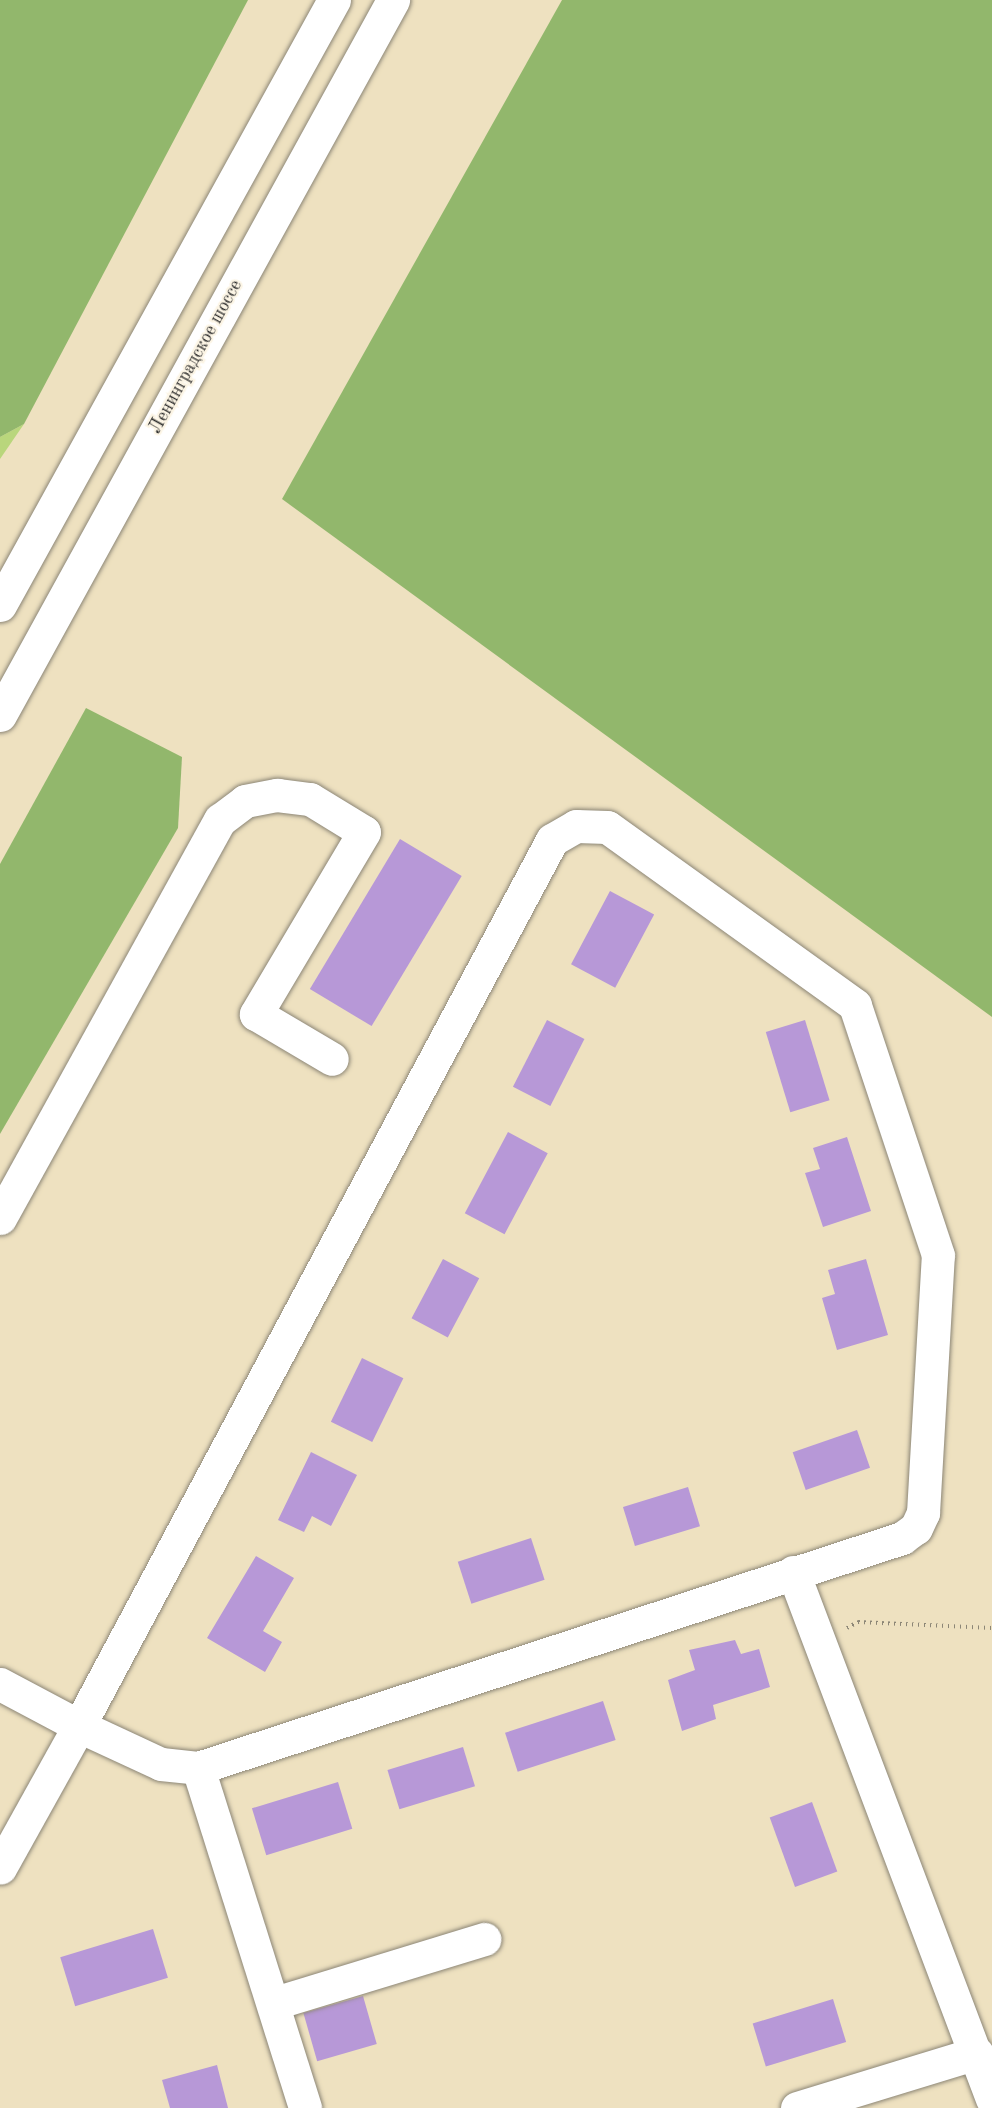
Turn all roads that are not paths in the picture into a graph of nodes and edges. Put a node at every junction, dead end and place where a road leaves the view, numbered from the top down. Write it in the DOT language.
graph roads {
  1 [pos="334,0"];
  2 [pos="393,0"];
  3 [pos="0,605"];
  4 [pos="0,715"];
  5 [pos="332,1059"];
  6 [pos="0,1218"];
  7 [pos="793,1572"];
  8 [pos="0,1684"];
  9 [pos="79,1726"];
  10 [pos="198,1768"];
  11 [pos="0,1869"];
  12 [pos="484,1939"];
  13 [pos="275,2003"];
  14 [pos="977,2053"];
  15 [pos="992,2099"];
  16 [pos="305,2108"];
  17 [pos="797,2108"];
  1 -- 3 [label="main road"];
  2 -- 4 [label="main road, Ленинградское шоссе"];
  5 -- 6 [label="main road"];
  7 -- 9 [label="main road"];
  7 -- 10 [label="main road"];
  7 -- 14 [label="main road"];
  8 -- 9 [label="main road"];
  9 -- 10 [label="main road"];
  9 -- 11 [label="main road"];
  10 -- 13 [label="main road"];
  12 -- 13 [label="main road"];
  13 -- 16 [label="main road"];
  14 -- 15 [label="main road"];
  14 -- 17 [label="main road"];
}
